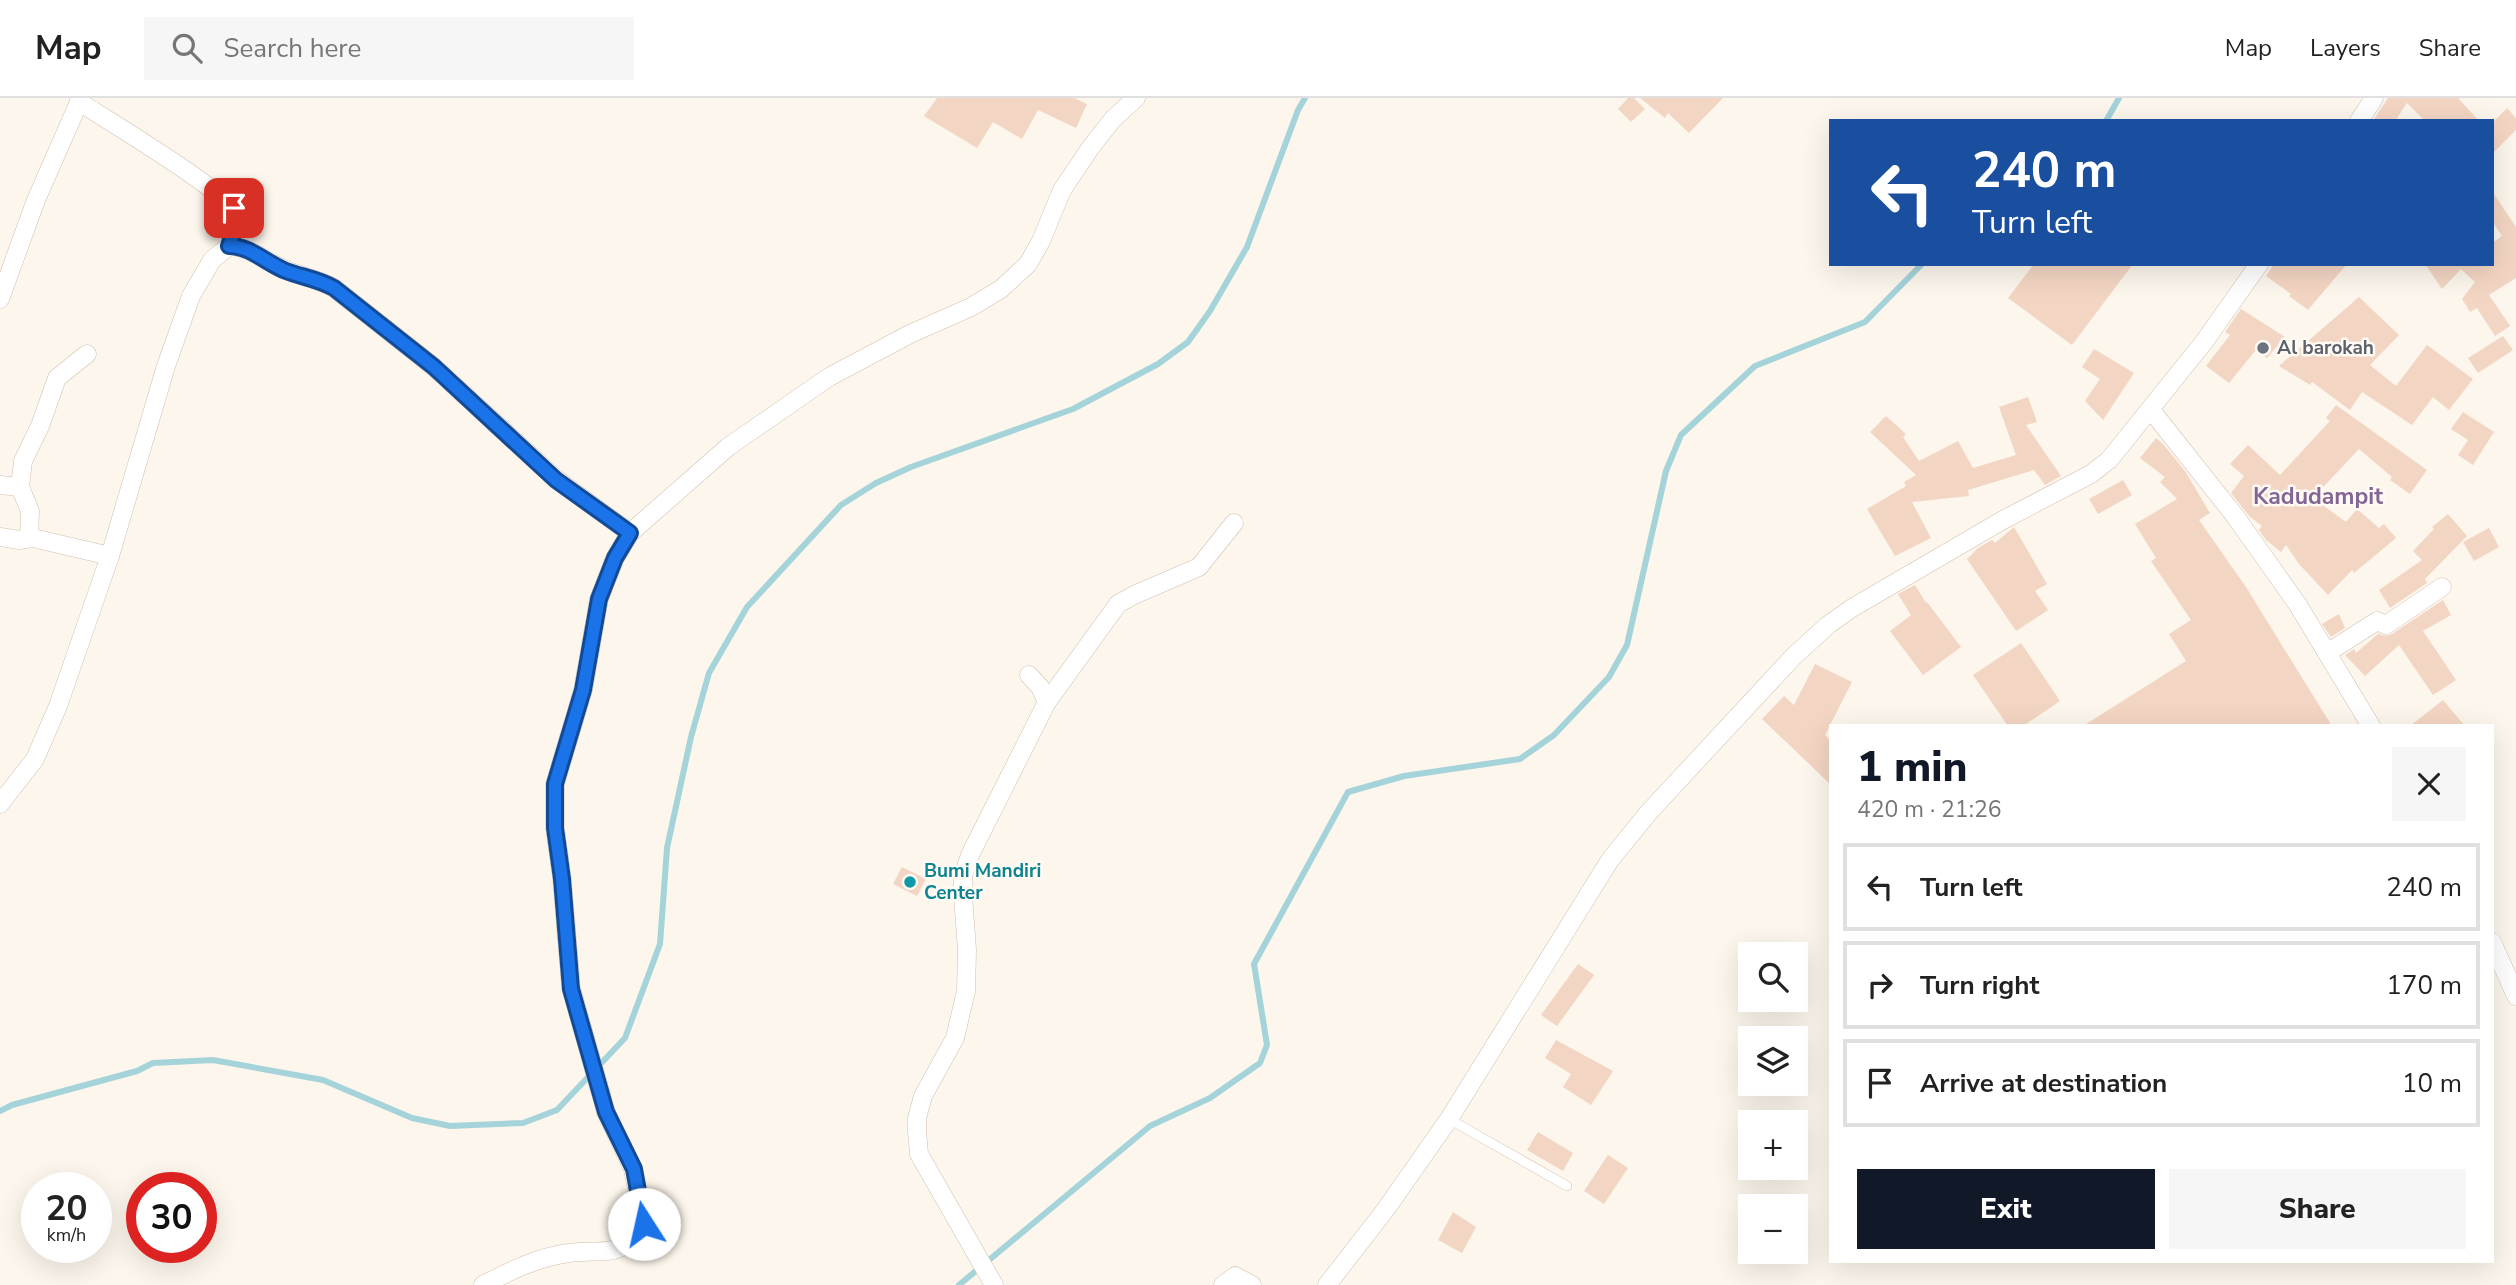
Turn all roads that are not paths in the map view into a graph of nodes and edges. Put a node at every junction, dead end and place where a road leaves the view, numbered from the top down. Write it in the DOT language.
graph roads {
  1 [pos="1136,98"];
  2 [pos="2374,98"];
  3 [pos="80,99"];
  4 [pos="2360,119"];
  5 [pos="229,246"];
  6 [pos="2258,266"];
  7 [pos="0,299"];
  8 [pos="86,354"];
  9 [pos="2151,410"];
  10 [pos="0,485"];
  11 [pos="20,487"];
  12 [pos="1234,523"];
  13 [pos="630,533"];
  14 [pos="0,537"];
  15 [pos="29,538"];
  16 [pos="110,556"];
  17 [pos="2442,587"];
  18 [pos="2327,653"];
  19 [pos="1029,675"];
  20 [pos="1047,702"];
  21 [pos="2370,724"];
  22 [pos="0,804"];
  23 [pos="2494,947"];
  24 [pos="2516,996"];
  25 [pos="1449,1119"];
  26 [pos="1567,1186"];
  27 [pos="992,1282"];
  28 [pos="483,1285"];
  29 [pos="1223,1285"];
  30 [pos="1252,1285"];
  31 [pos="1327,1285"];
  1 -- 13 [label="street"];
  2 -- 4 [label="street"];
  3 -- 5 [label="street"];
  3 -- 7 [label="street"];
  5 -- 13 [label="street"];
  5 -- 16 [label="street"];
  6 -- 9 [label="street"];
  8 -- 11 [label="street"];
  9 -- 18 [label="street"];
  9 -- 25 [label="street"];
  10 -- 11 [label="street"];
  11 -- 15 [label="street"];
  12 -- 20 [label="street"];
  13 -- 28 [label="street"];
  14 -- 15 [label="street"];
  15 -- 16 [label="street"];
  16 -- 22 [label="street"];
  17 -- 18 [label="street"];
  18 -- 21 [label="street"];
  19 -- 20 [label="street"];
  20 -- 27 [label="street"];
  23 -- 24 [label="street"];
  25 -- 26 [label="lane"];
  25 -- 31 [label="street"];
  29 -- 30 [label="street"];
}
